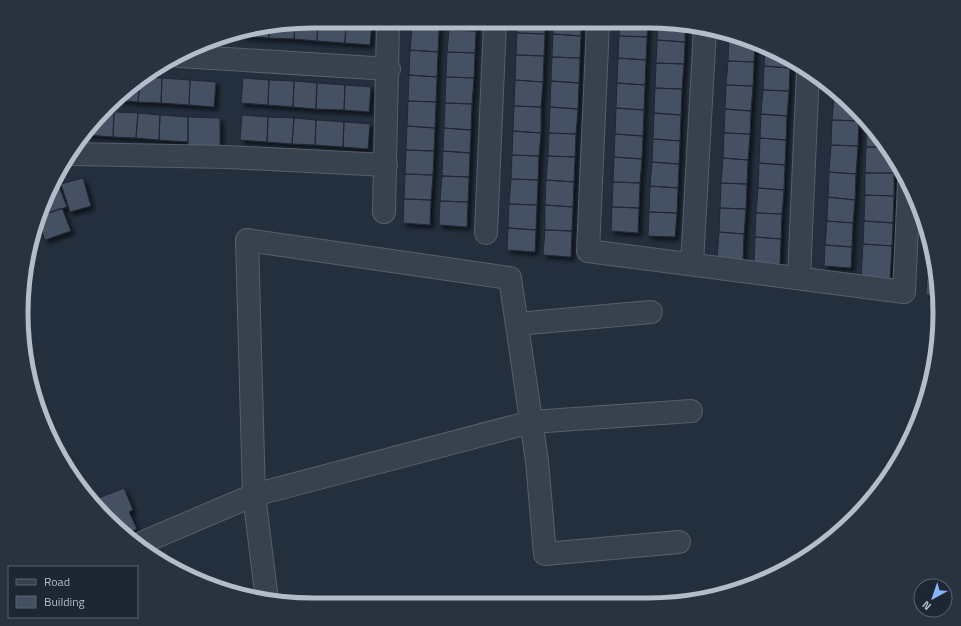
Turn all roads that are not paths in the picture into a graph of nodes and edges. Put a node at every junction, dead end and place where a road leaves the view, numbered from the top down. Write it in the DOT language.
graph roads {
  1 [pos="388,28"];
  2 [pos="495,28"];
  3 [pos="598,28"];
  4 [pos="705,33"];
  5 [pos="188,56"];
  6 [pos="389,68"];
  7 [pos="808,77"];
  8 [pos="77,154"];
  9 [pos="386,165"];
  10 [pos="908,197"];
  11 [pos="384,212"];
  12 [pos="486,233"];
  13 [pos="692,264"];
  14 [pos="799,278"];
  15 [pos="651,312"];
  16 [pos="517,324"];
  17 [pos="690,411"];
  18 [pos="531,422"];
  19 [pos="254,495"];
  20 [pos="144,542"];
  21 [pos="679,542"];
  22 [pos="266,594"];
  1 -- 6 [label="street"];
  2 -- 12 [label="street"];
  3 -- 13 [label="street"];
  4 -- 13 [label="street"];
  5 -- 6 [label="street"];
  6 -- 9 [label="street"];
  7 -- 14 [label="street"];
  8 -- 9 [label="street"];
  9 -- 11 [label="street"];
  10 -- 14 [label="street"];
  13 -- 14 [label="street"];
  15 -- 16 [label="street"];
  16 -- 18 [label="street"];
  16 -- 19 [label="street"];
  17 -- 18 [label="street"];
  18 -- 19 [label="street"];
  18 -- 21 [label="street"];
  19 -- 20 [label="street"];
  19 -- 22 [label="street"];
}
